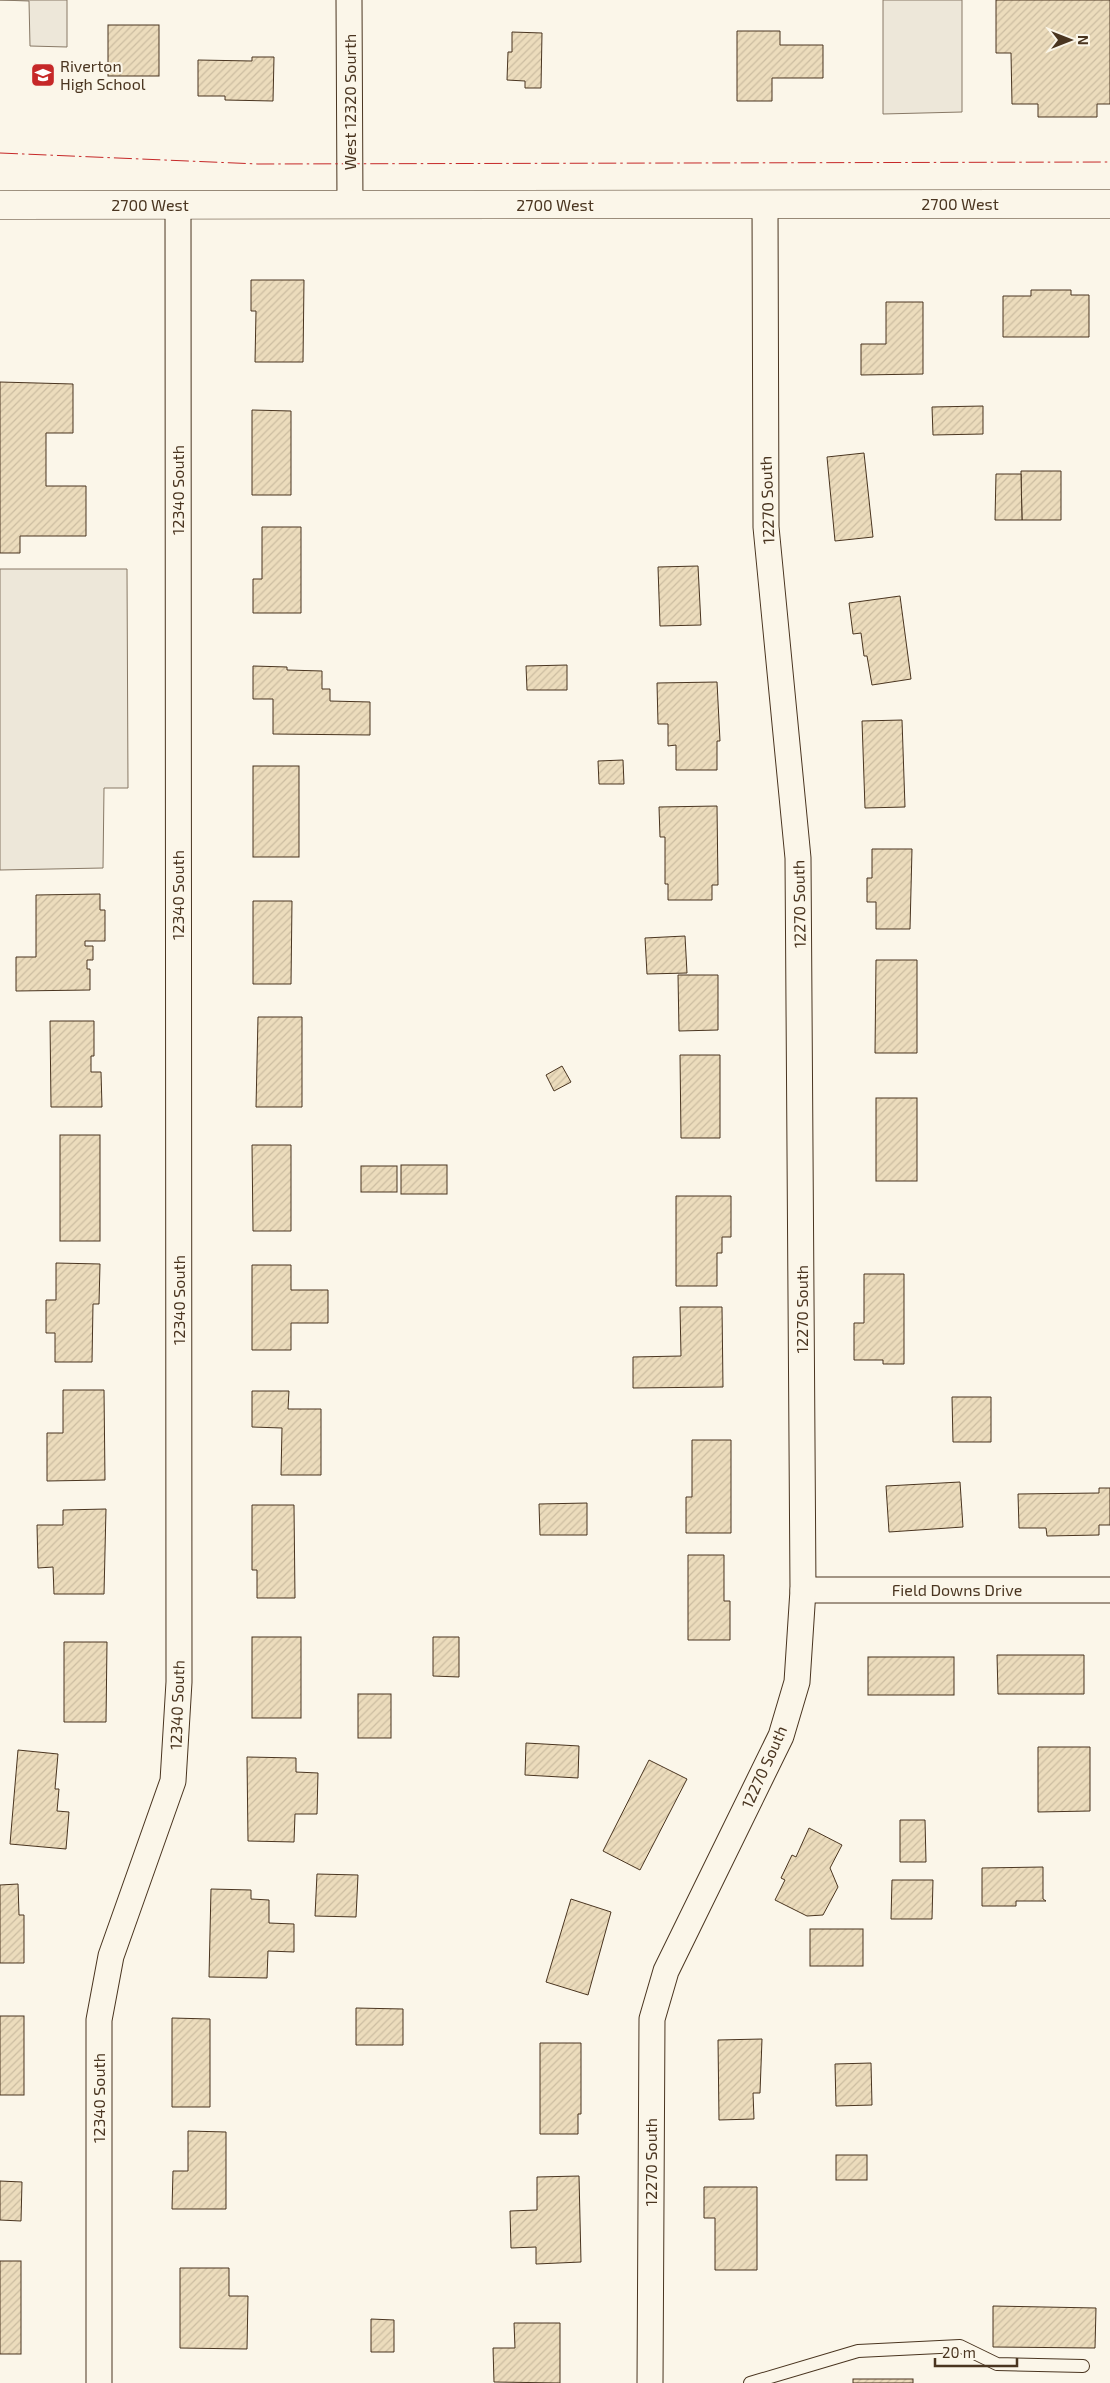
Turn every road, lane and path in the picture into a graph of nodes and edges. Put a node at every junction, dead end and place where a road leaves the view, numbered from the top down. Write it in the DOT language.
graph roads {
  1 [pos="349,0"];
  2 [pos="1110,204"];
  3 [pos="0,205"];
  4 [pos="350,205"];
  5 [pos="765,205"];
  6 [pos="178,206"];
  7 [pos="803,1590"];
  8 [pos="1110,1590"];
  9 [pos="1083,2366"];
  10 [pos="99,2383"];
  11 [pos="650,2383"];
  12 [pos="750,2383"];
  1 -- 4 [label="street, West 12320 Sourth"];
  2 -- 5 [label="main road, 2700 West"];
  3 -- 6 [label="main road, 2700 West"];
  4 -- 5 [label="main road, 2700 West"];
  4 -- 6 [label="main road, 2700 West"];
  5 -- 7 [label="street, 12270 South"];
  6 -- 10 [label="street, 12340 South"];
  7 -- 8 [label="street, Field Downs Drive"];
  7 -- 11 [label="street, 12270 South"];
  9 -- 12 [label="lane"];
}
